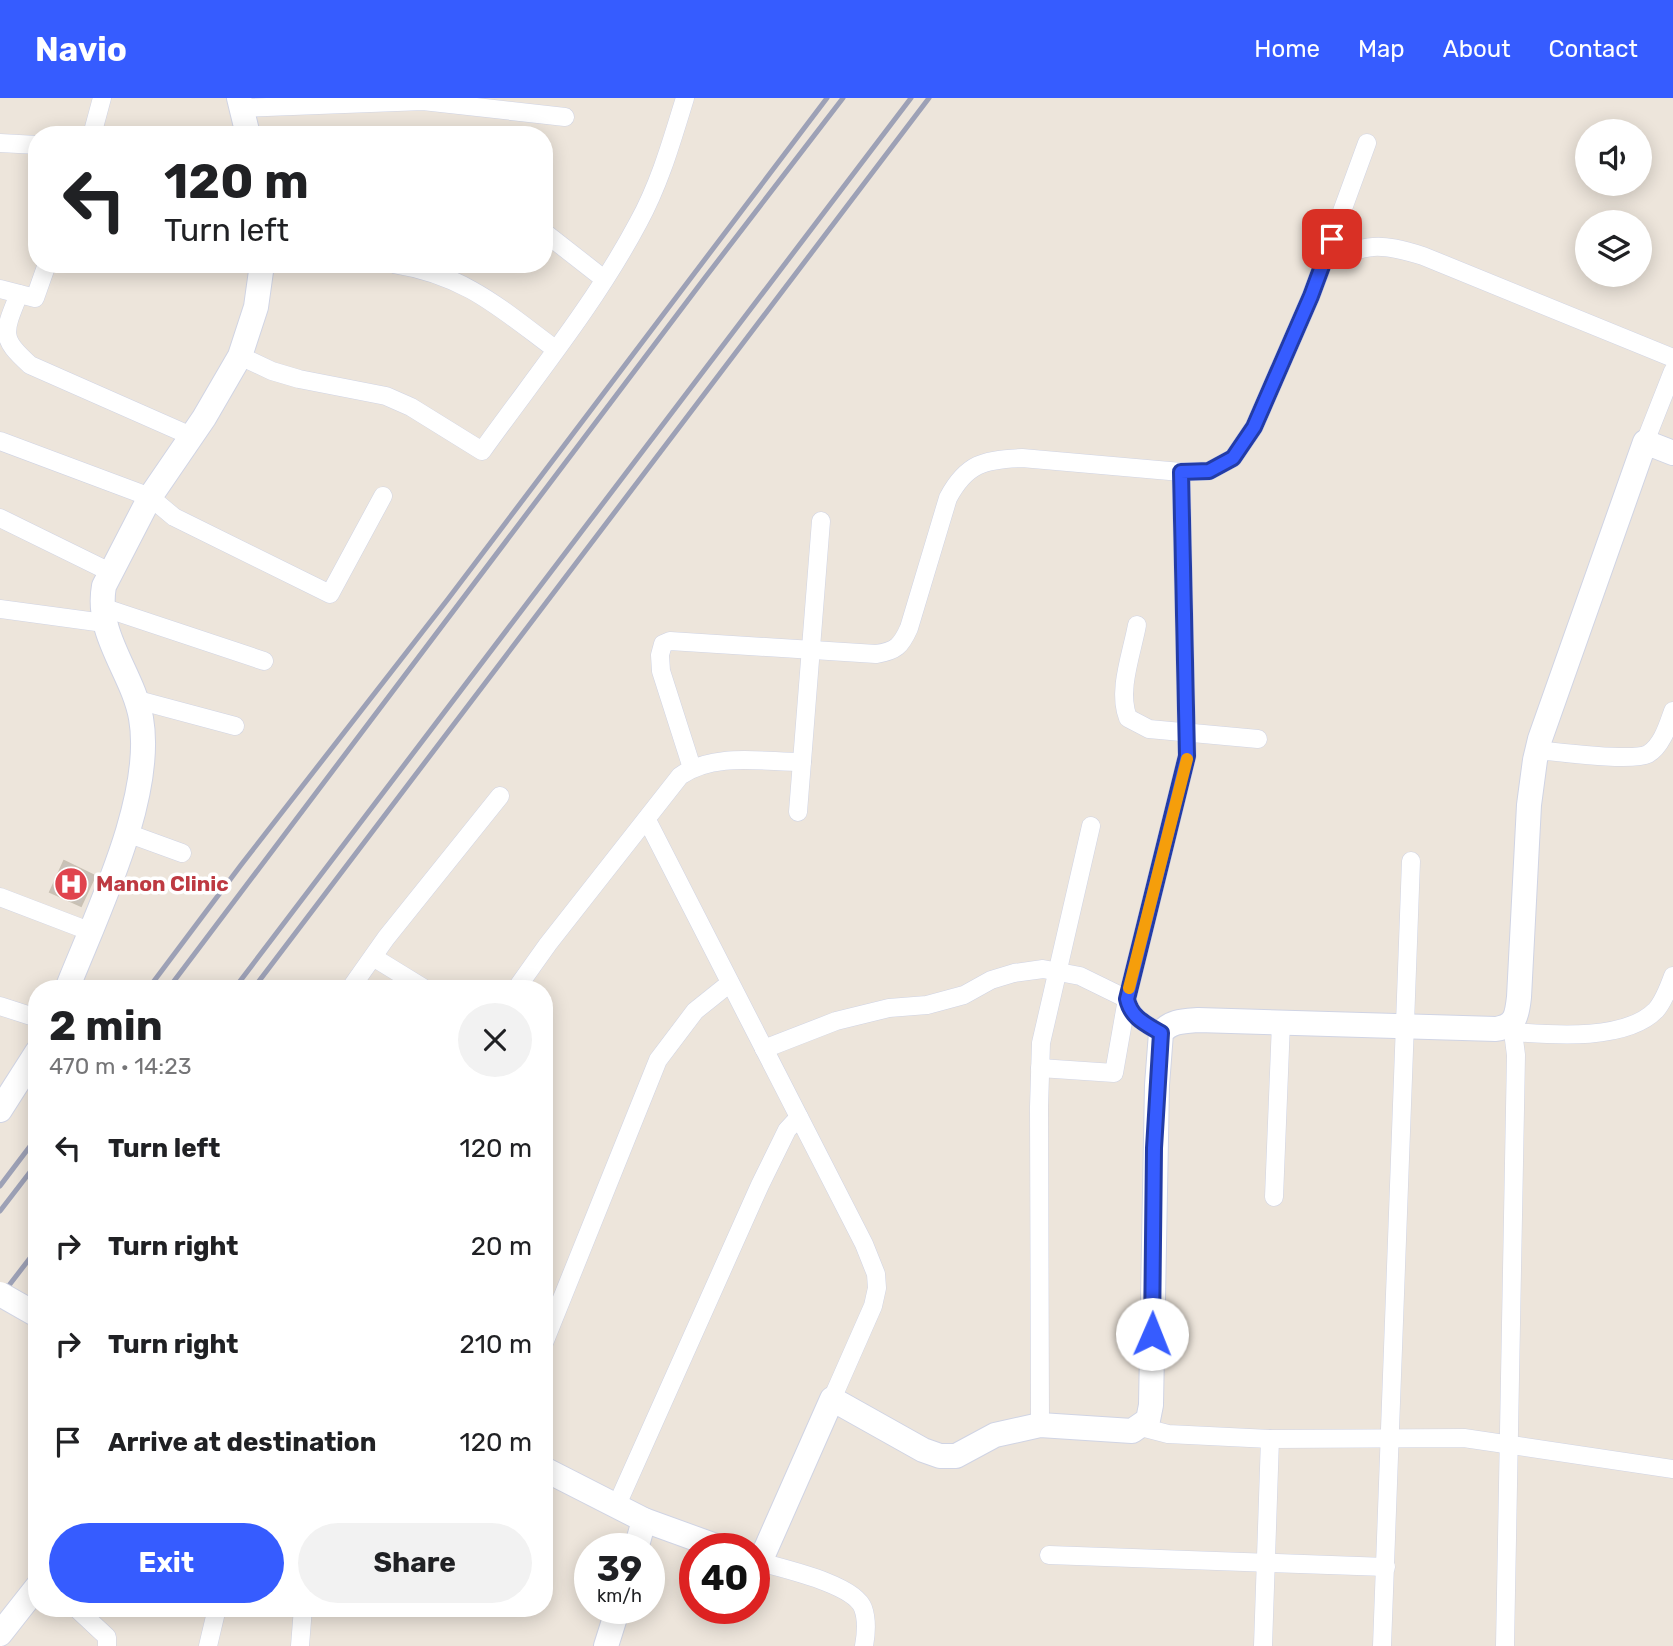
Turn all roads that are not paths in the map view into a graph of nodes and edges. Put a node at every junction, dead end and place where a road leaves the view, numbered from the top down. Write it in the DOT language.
graph roads {
  1 [pos="102,98"];
  2 [pos="685,98"];
  3 [pos="240,103"];
  4 [pos="565,117"];
  5 [pos="94,126"];
  6 [pos="246,126"];
  7 [pos="0,143"];
  8 [pos="1367,143"];
  9 [pos="28,145"];
  10 [pos="553,239"];
  11 [pos="1323,264"];
  12 [pos="44,273"];
  13 [pos="261,273"];
  14 [pos="434,273"];
  15 [pos="604,279"];
  16 [pos="0,289"];
  17 [pos="19,294"];
  18 [pos="555,349"];
  19 [pos="240,356"];
  20 [pos="1673,358"];
  21 [pos="1673,371"];
  22 [pos="191,436"];
  23 [pos="0,441"];
  24 [pos="1645,442"];
  25 [pos="1673,453"];
  26 [pos="1181,472"];
  27 [pos="383,496"];
  28 [pos="150,497"];
  29 [pos="0,518"];
  30 [pos="821,521"];
  31 [pos="110,572"];
  32 [pos="0,608"];
  33 [pos="103,615"];
  34 [pos="1137,625"];
  35 [pos="811,650"];
  36 [pos="264,661"];
  37 [pos="134,699"];
  38 [pos="1673,711"];
  39 [pos="234,726"];
  40 [pos="1187,732"];
  41 [pos="1258,739"];
  42 [pos="1537,750"];
  43 [pos="802,762"];
  44 [pos="692,768"];
  45 [pos="500,796"];
  46 [pos="798,813"];
  47 [pos="647,821"];
  48 [pos="1091,826"];
  49 [pos="127,833"];
  50 [pos="182,853"];
  51 [pos="1411,861"];
  52 [pos="0,897"];
  53 [pos="89,931"];
  54 [pos="373,957"];
  55 [pos="1057,972"];
  56 [pos="1673,976"];
  57 [pos="70,980"];
  58 [pos="356,980"];
  59 [pos="410,980"];
  60 [pos="522,980"];
  61 [pos="730,983"];
  62 [pos="1127,999"];
  63 [pos="0,1006"];
  64 [pos="28,1015"];
  65 [pos="1281,1023"];
  66 [pos="1404,1027"];
  67 [pos="1513,1028"];
  68 [pos="1161,1033"];
  69 [pos="764,1049"];
  70 [pos="28,1066"];
  71 [pos="1040,1068"];
  72 [pos="0,1110"];
  73 [pos="799,1117"];
  74 [pos="1274,1197"];
  75 [pos="0,1294"];
  76 [pos="28,1310"];
  77 [pos="553,1321"];
  78 [pos="832,1399"];
  79 [pos="1040,1425"];
  80 [pos="1141,1427"];
  81 [pos="1270,1439"];
  82 [pos="1391,1440"];
  83 [pos="1508,1444"];
  84 [pos="1673,1469"];
  85 [pos="553,1474"];
  86 [pos="616,1507"];
  87 [pos="644,1520"];
  88 [pos="640,1533"];
  89 [pos="680,1533"];
  90 [pos="770,1533"];
  91 [pos="1049,1555"];
  92 [pos="1266,1561"];
  93 [pos="770,1565"];
  94 [pos="1386,1567"];
  95 [pos="28,1598"];
  96 [pos="86,1617"];
  97 [pos="215,1617"];
  98 [pos="302,1617"];
  99 [pos="613,1624"];
  100 [pos="0,1634"];
  101 [pos="107,1646"];
  102 [pos="208,1646"];
  103 [pos="300,1646"];
  104 [pos="606,1646"];
  105 [pos="864,1646"];
  106 [pos="1263,1646"];
  107 [pos="1382,1646"];
  108 [pos="1505,1646"];
  1 -- 5 [label="street"];
  2 -- 15 [label="street"];
  3 -- 4 [label="street"];
  3 -- 6 [label="street"];
  7 -- 9 [label="street"];
  8 -- 11 [label="street"];
  10 -- 15 [label="street"];
  11 -- 20 [label="street"];
  11 -- 26 [label="street"];
  12 -- 17 [label="street"];
  13 -- 19 [label="street"];
  14 -- 18 [label="street"];
  15 -- 18 [label="street"];
  16 -- 17 [label="street"];
  17 -- 22 [label="street"];
  18 -- 19 [label="street"];
  19 -- 22 [label="street"];
  21 -- 24 [label="street"];
  22 -- 28 [label="street"];
  23 -- 28 [label="street"];
  24 -- 25 [label="street"];
  24 -- 42 [label="street"];
  26 -- 35 [label="street"];
  26 -- 40 [label="street"];
  27 -- 28 [label="street"];
  28 -- 31 [label="street"];
  29 -- 31 [label="street"];
  30 -- 35 [label="street"];
  31 -- 33 [label="street"];
  32 -- 33 [label="street"];
  33 -- 36 [label="street"];
  33 -- 37 [label="street"];
  34 -- 40 [label="street"];
  35 -- 43 [label="street"];
  35 -- 44 [label="street"];
  37 -- 39 [label="street"];
  37 -- 49 [label="street"];
  38 -- 42 [label="street"];
  40 -- 41 [label="street"];
  40 -- 62 [label="street"];
  42 -- 67 [label="street"];
  43 -- 44 [label="street"];
  43 -- 46 [label="street"];
  44 -- 47 [label="street"];
  45 -- 54 [label="street"];
  47 -- 60 [label="street"];
  47 -- 61 [label="street"];
  48 -- 55 [label="street"];
  49 -- 50 [label="street"];
  49 -- 53 [label="street"];
  51 -- 66 [label="street"];
  52 -- 53 [label="street"];
  53 -- 57 [label="street"];
  54 -- 58 [label="street"];
  54 -- 59 [label="street"];
  55 -- 62 [label="street"];
  55 -- 69 [label="street"];
  55 -- 71 [label="street"];
  56 -- 67 [label="street"];
  61 -- 69 [label="street"];
  61 -- 77 [label="street"];
  62 -- 68 [label="street"];
  62 -- 71 [label="street"];
  63 -- 64 [label="street"];
  65 -- 66 [label="street"];
  65 -- 68 [label="street"];
  65 -- 74 [label="street"];
  66 -- 67 [label="street"];
  66 -- 82 [label="street"];
  67 -- 83 [label="street"];
  68 -- 80 [label="street"];
  69 -- 73 [label="street"];
  70 -- 72 [label="street"];
  71 -- 79 [label="street"];
  73 -- 78 [label="street"];
  73 -- 86 [label="street"];
  75 -- 76 [label="street, bridge"];
  78 -- 79 [label="street"];
  78 -- 90 [label="street"];
  79 -- 80 [label="street"];
  80 -- 81 [label="street"];
  81 -- 82 [label="street"];
  81 -- 92 [label="street"];
  82 -- 83 [label="street"];
  82 -- 94 [label="street"];
  83 -- 84 [label="street"];
  83 -- 108 [label="street"];
  85 -- 86 [label="street"];
  86 -- 87 [label="street"];
  87 -- 88 [label="street"];
  87 -- 89 [label="street"];
  91 -- 92 [label="street"];
  92 -- 94 [label="street"];
  92 -- 106 [label="street"];
  93 -- 105 [label="street"];
  94 -- 107 [label="street"];
  95 -- 100 [label="street"];
  96 -- 101 [label="street"];
  97 -- 102 [label="street"];
  98 -- 103 [label="street"];
  99 -- 104 [label="street"];
}
